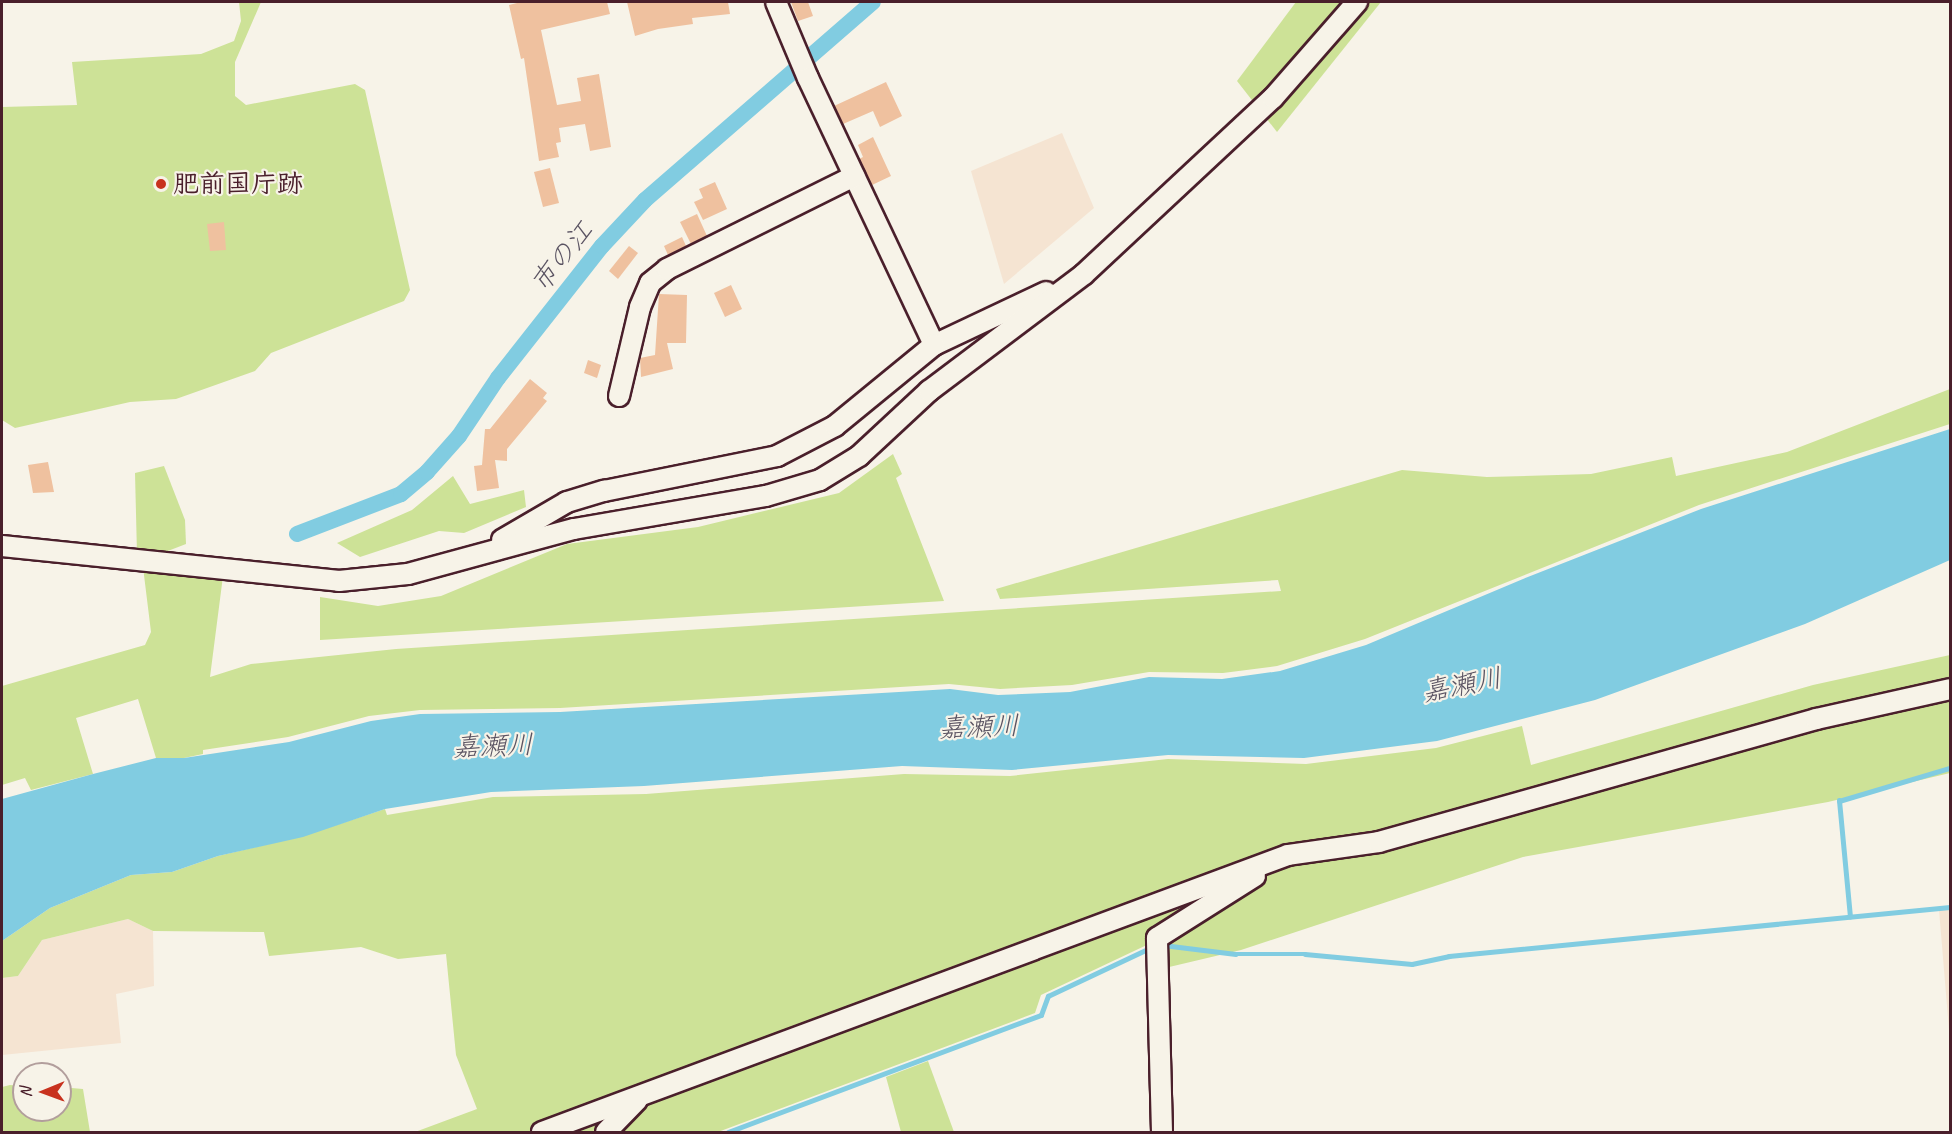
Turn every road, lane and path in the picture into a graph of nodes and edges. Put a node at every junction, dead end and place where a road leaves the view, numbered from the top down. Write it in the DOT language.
graph roads {
  1 [pos="776,2"];
  2 [pos="1358,2"];
  3 [pos="854,176"];
  4 [pos="1084,274"];
  5 [pos="934,345"];
  6 [pos="619,396"];
  7 [pos="2,546"];
  8 [pos="481,552"];
  9 [pos="1950,689"];
  10 [pos="1922,696"];
  11 [pos="1950,697"];
  12 [pos="1288,855"];
  13 [pos="641,1095"];
  14 [pos="542,1132"];
  15 [pos="606,1132"];
  16 [pos="1162,1132"];
  1 -- 3 [label="street"];
  2 -- 4 [label="street"];
  3 -- 5 [label="street"];
  3 -- 6 [label="street"];
  4 -- 5 [label="street"];
  4 -- 8 [label="street"];
  5 -- 8 [label="street"];
  7 -- 8 [label="street"];
  9 -- 10 [label="street"];
  10 -- 11 [label="street"];
  10 -- 12 [label="street"];
  12 -- 13 [label="street"];
  12 -- 16 [label="street"];
  13 -- 14 [label="street"];
  13 -- 15 [label="street"];
}
